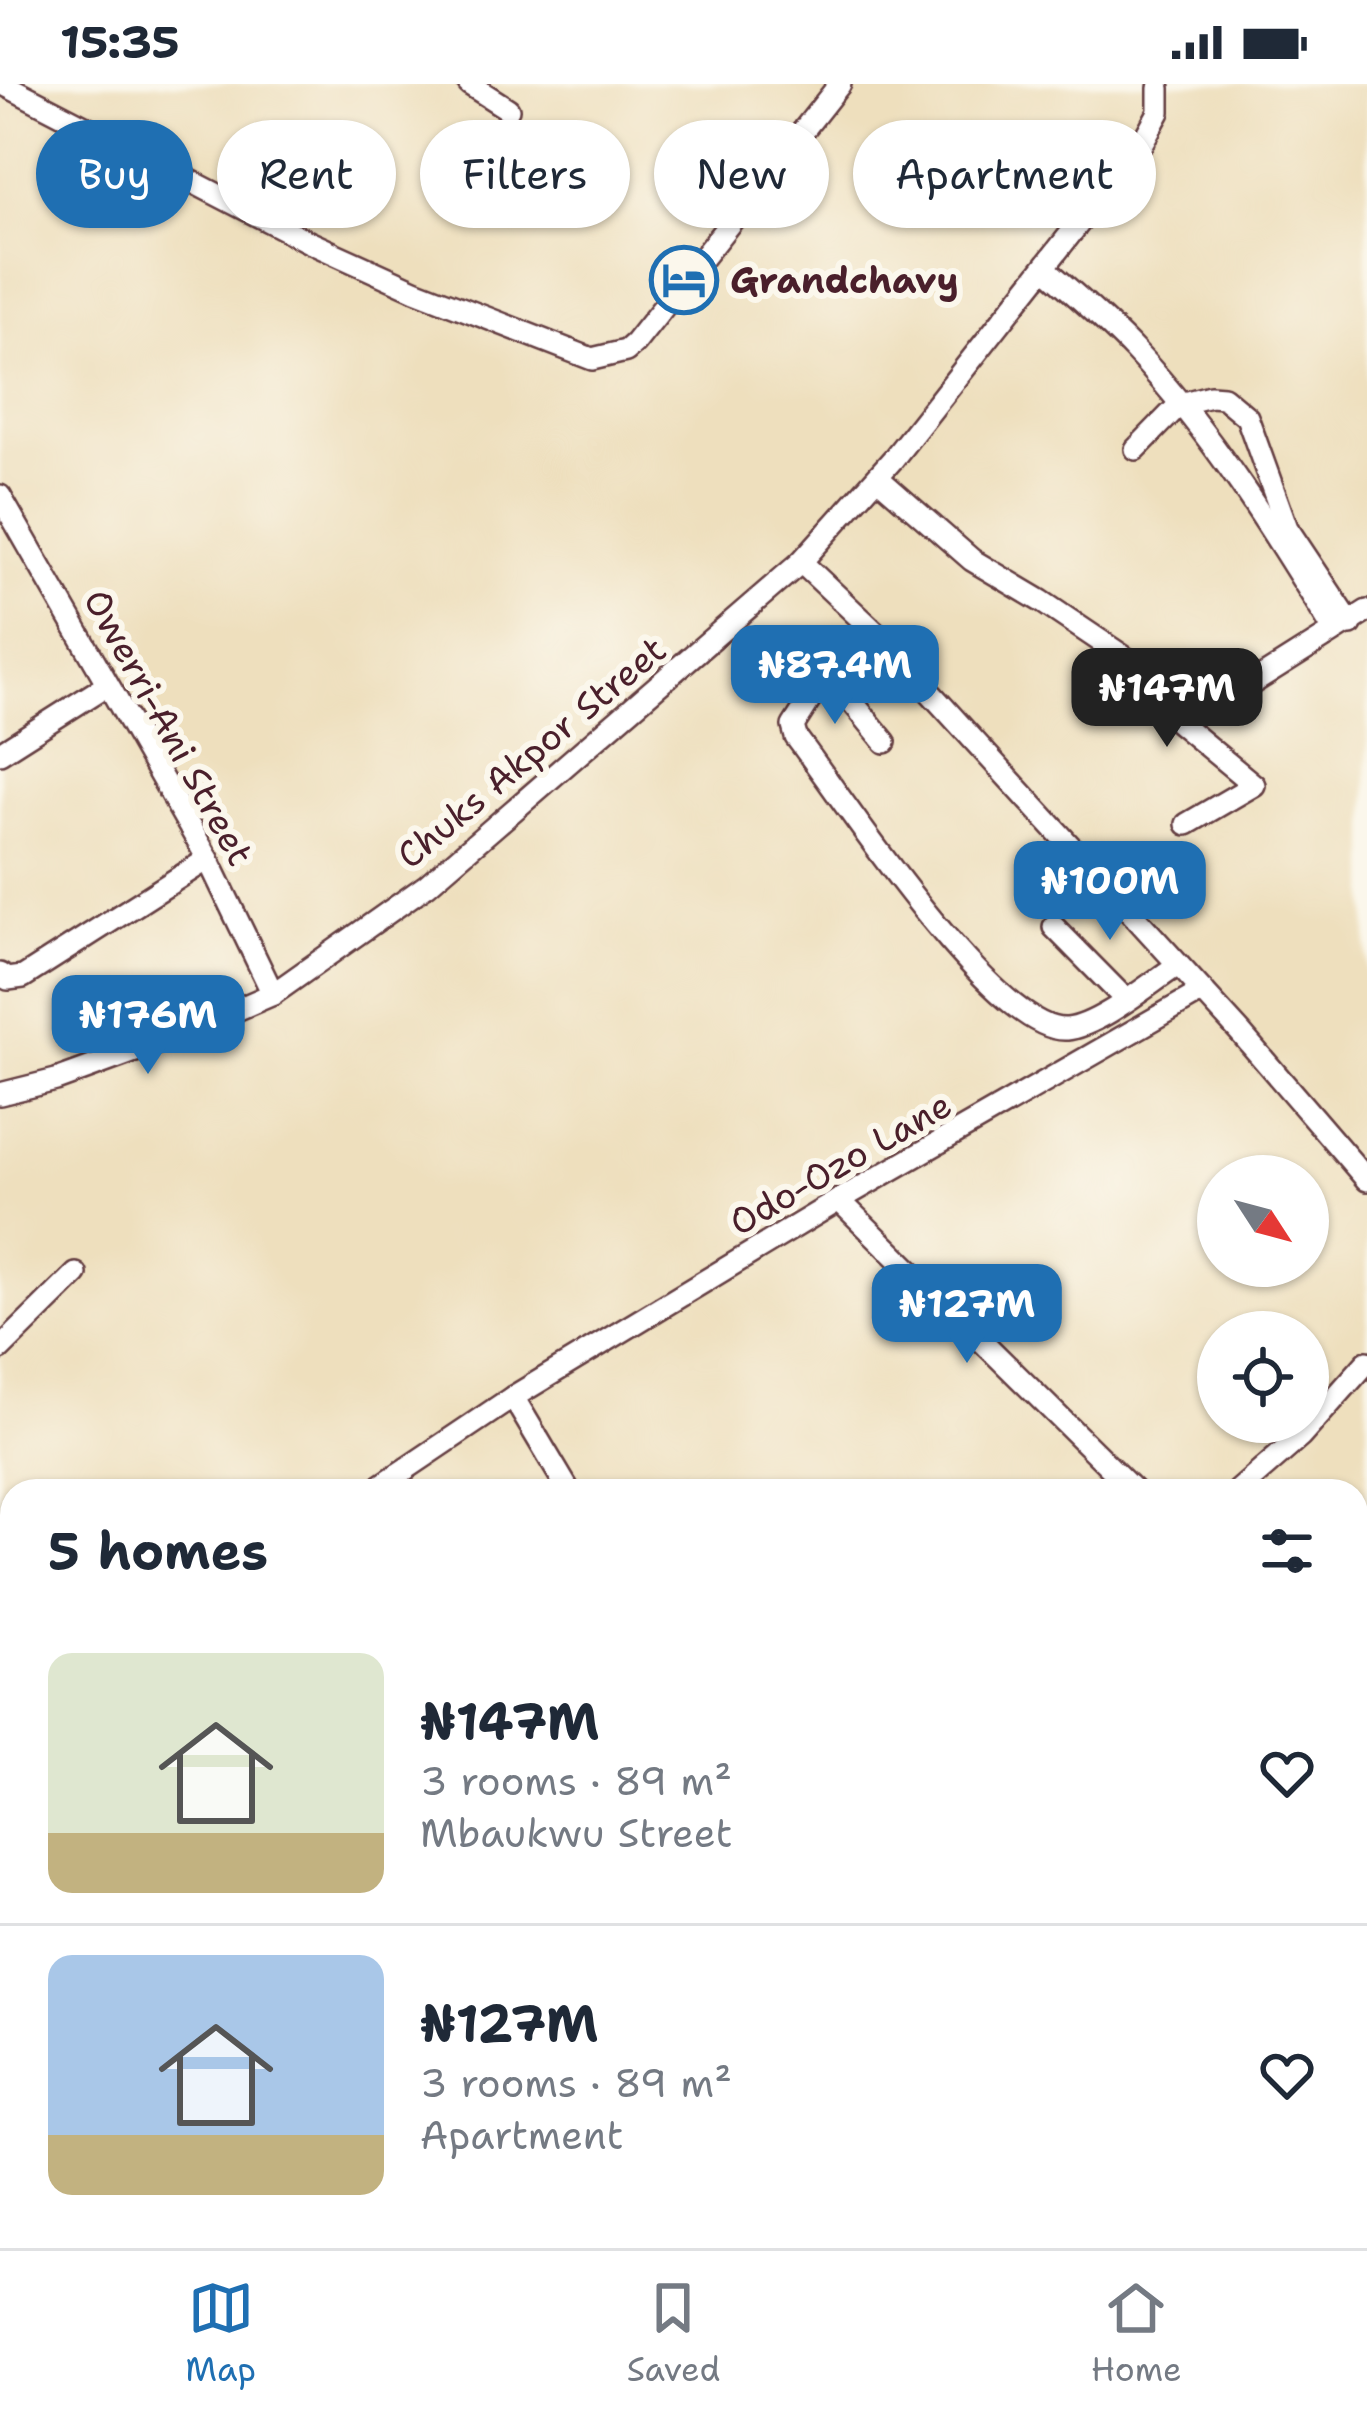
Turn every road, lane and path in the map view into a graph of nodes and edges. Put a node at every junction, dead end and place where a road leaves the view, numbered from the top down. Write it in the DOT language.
graph roads {
  1 [pos="4,84"];
  2 [pos="469,84"];
  3 [pos="839,84"];
  4 [pos="1161,85"];
  5 [pos="508,109"];
  6 [pos="1046,268"];
  7 [pos="1180,404"];
  8 [pos="1136,448"];
  9 [pos="878,478"];
  10 [pos="3,508"];
  11 [pos="801,562"];
  12 [pos="1351,622"];
  13 [pos="875,632"];
  14 [pos="830,676"];
  15 [pos="107,685"];
  16 [pos="1197,706"];
  17 [pos="885,742"];
  18 [pos="0,753"];
  19 [pos="1187,824"];
  20 [pos="208,859"];
  21 [pos="1054,927"];
  22 [pos="1178,965"];
  23 [pos="0,974"];
  24 [pos="1203,991"];
  25 [pos="273,994"];
  26 [pos="1125,999"];
  27 [pos="0,1094"];
  28 [pos="1367,1180"];
  29 [pos="839,1200"];
  30 [pos="76,1274"];
  31 [pos="0,1349"];
  32 [pos="1367,1362"];
  33 [pos="513,1397"];
  34 [pos="391,1479"];
  35 [pos="562,1479"];
  36 [pos="1122,1479"];
  37 [pos="1252,1479"];
  1 -- 3 [label="street"];
  2 -- 5 [label="street"];
  4 -- 6 [label="street, Chuks Akpor Street"];
  6 -- 7 [label="street"];
  6 -- 9 [label="street, Chuks Akpor Street"];
  7 -- 8 [label="street"];
  7 -- 12 [label="street"];
  7 -- 12 [label="street"];
  9 -- 11 [label="street, Chuks Akpor Street"];
  9 -- 16 [label="street"];
  10 -- 15 [label="street, Owerri-Ani Street"];
  11 -- 13 [label="street"];
  11 -- 25 [label="street, Chuks Akpor Street"];
  12 -- 16 [label="street"];
  13 -- 14 [label="street"];
  13 -- 22 [label="street"];
  14 -- 17 [label="street"];
  14 -- 26 [label="street"];
  15 -- 18 [label="street"];
  15 -- 20 [label="street, Owerri-Ani Street"];
  16 -- 19 [label="street"];
  20 -- 23 [label="street"];
  20 -- 25 [label="street, Owerri-Ani Street"];
  21 -- 26 [label="street"];
  22 -- 24 [label="street"];
  22 -- 26 [label="street"];
  24 -- 28 [label="street"];
  24 -- 29 [label="street, Odo-Ozo Lane"];
  25 -- 27 [label="street, Chuks Akpor Street"];
  29 -- 33 [label="street, Odo-Ozo Lane"];
  29 -- 36 [label="street"];
  30 -- 31 [label="street"];
  32 -- 37 [label="street"];
  33 -- 34 [label="street, Odo-Ozo Lane"];
  33 -- 35 [label="street"];
}
